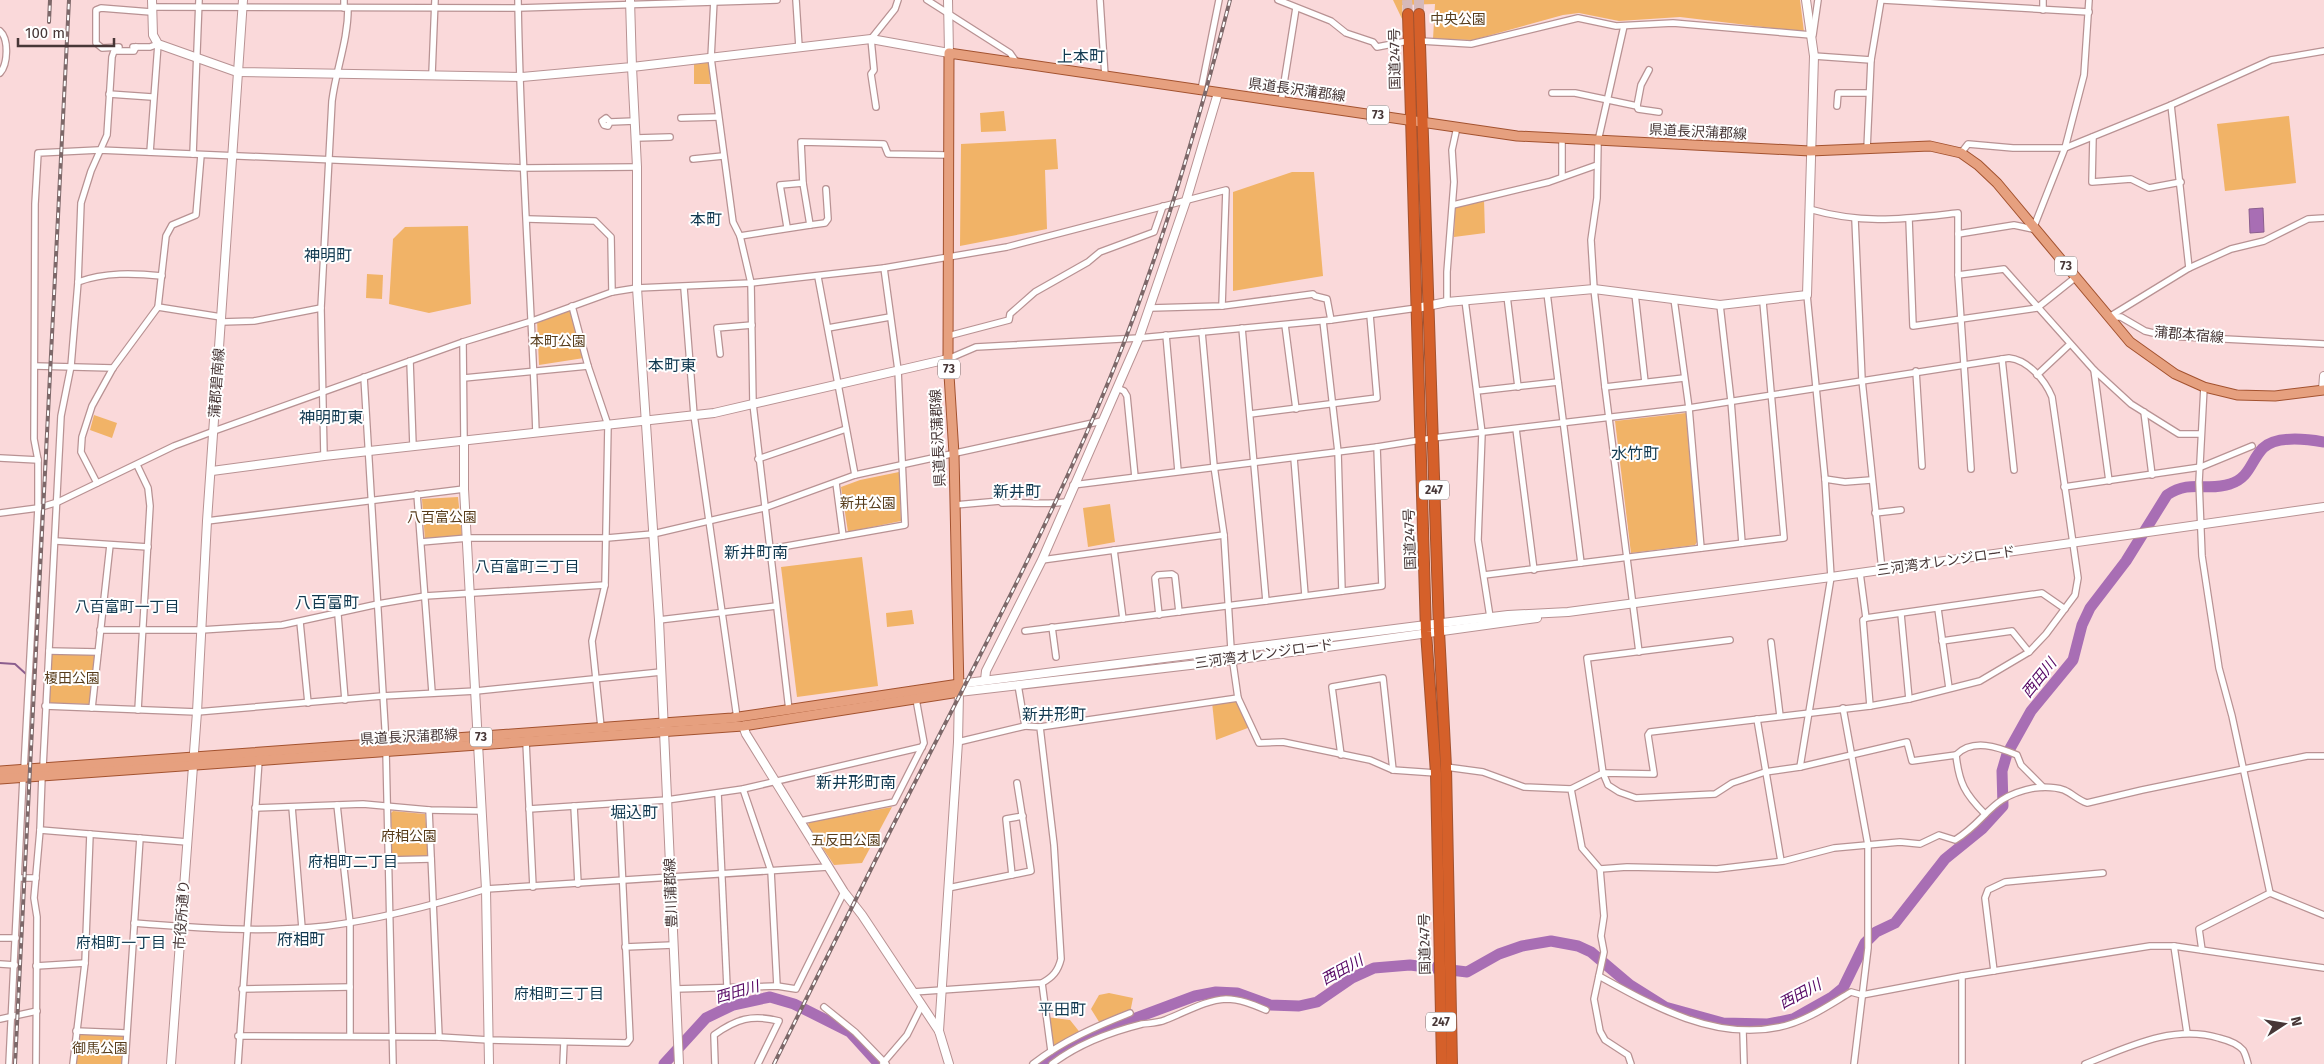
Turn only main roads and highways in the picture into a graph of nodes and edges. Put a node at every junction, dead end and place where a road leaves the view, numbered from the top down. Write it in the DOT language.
graph roads {
  1 [pos="1408,14"];
  2 [pos="1419,14"];
  3 [pos="1410,120"];
  4 [pos="1422,122"];
  5 [pos="2324,390"];
  6 [pos="959,688"];
  7 [pos="478,742"];
  8 [pos="386,747"];
  9 [pos="0,771"];
  10 [pos="42,772"];
  11 [pos="24,773"];
  12 [pos="0,779"];
  13 [pos="1442,1064"];
  14 [pos="1452,1064"];
  1 -- 3 [label="highway, 国道247号 / 247"];
  2 -- 4 [label="highway, 国道247号 / 247"];
  3 -- 4 [label="main road, 県道長沢蒲郡線 / 73"];
  3 -- 6 [label="main road, 県道長沢蒲郡線 / 73"];
  3 -- 13 [label="highway, 国道247号 / 247"];
  4 -- 5 [label="main road, 県道長沢蒲郡線 / 73"];
  4 -- 14 [label="highway, 国道247号 / 247"];
  6 -- 7 [label="main road, 県道長沢蒲郡線 / 73"];
  6 -- 7 [label="main road, 県道長沢蒲郡線 / 73"];
  7 -- 8 [label="main road, 県道長沢蒲郡線 / 73"];
  8 -- 10 [label="main road, 県道長沢蒲郡線 / 73"];
  8 -- 10 [label="main road, 県道長沢蒲郡線 / 73"];
  9 -- 11 [label="main road, 県道長沢蒲郡線 / 73"];
  10 -- 11 [label="main road, 県道長沢蒲郡線 / 73"];
  11 -- 12 [label="main road, 県道長沢蒲郡線 / 73"];
}
